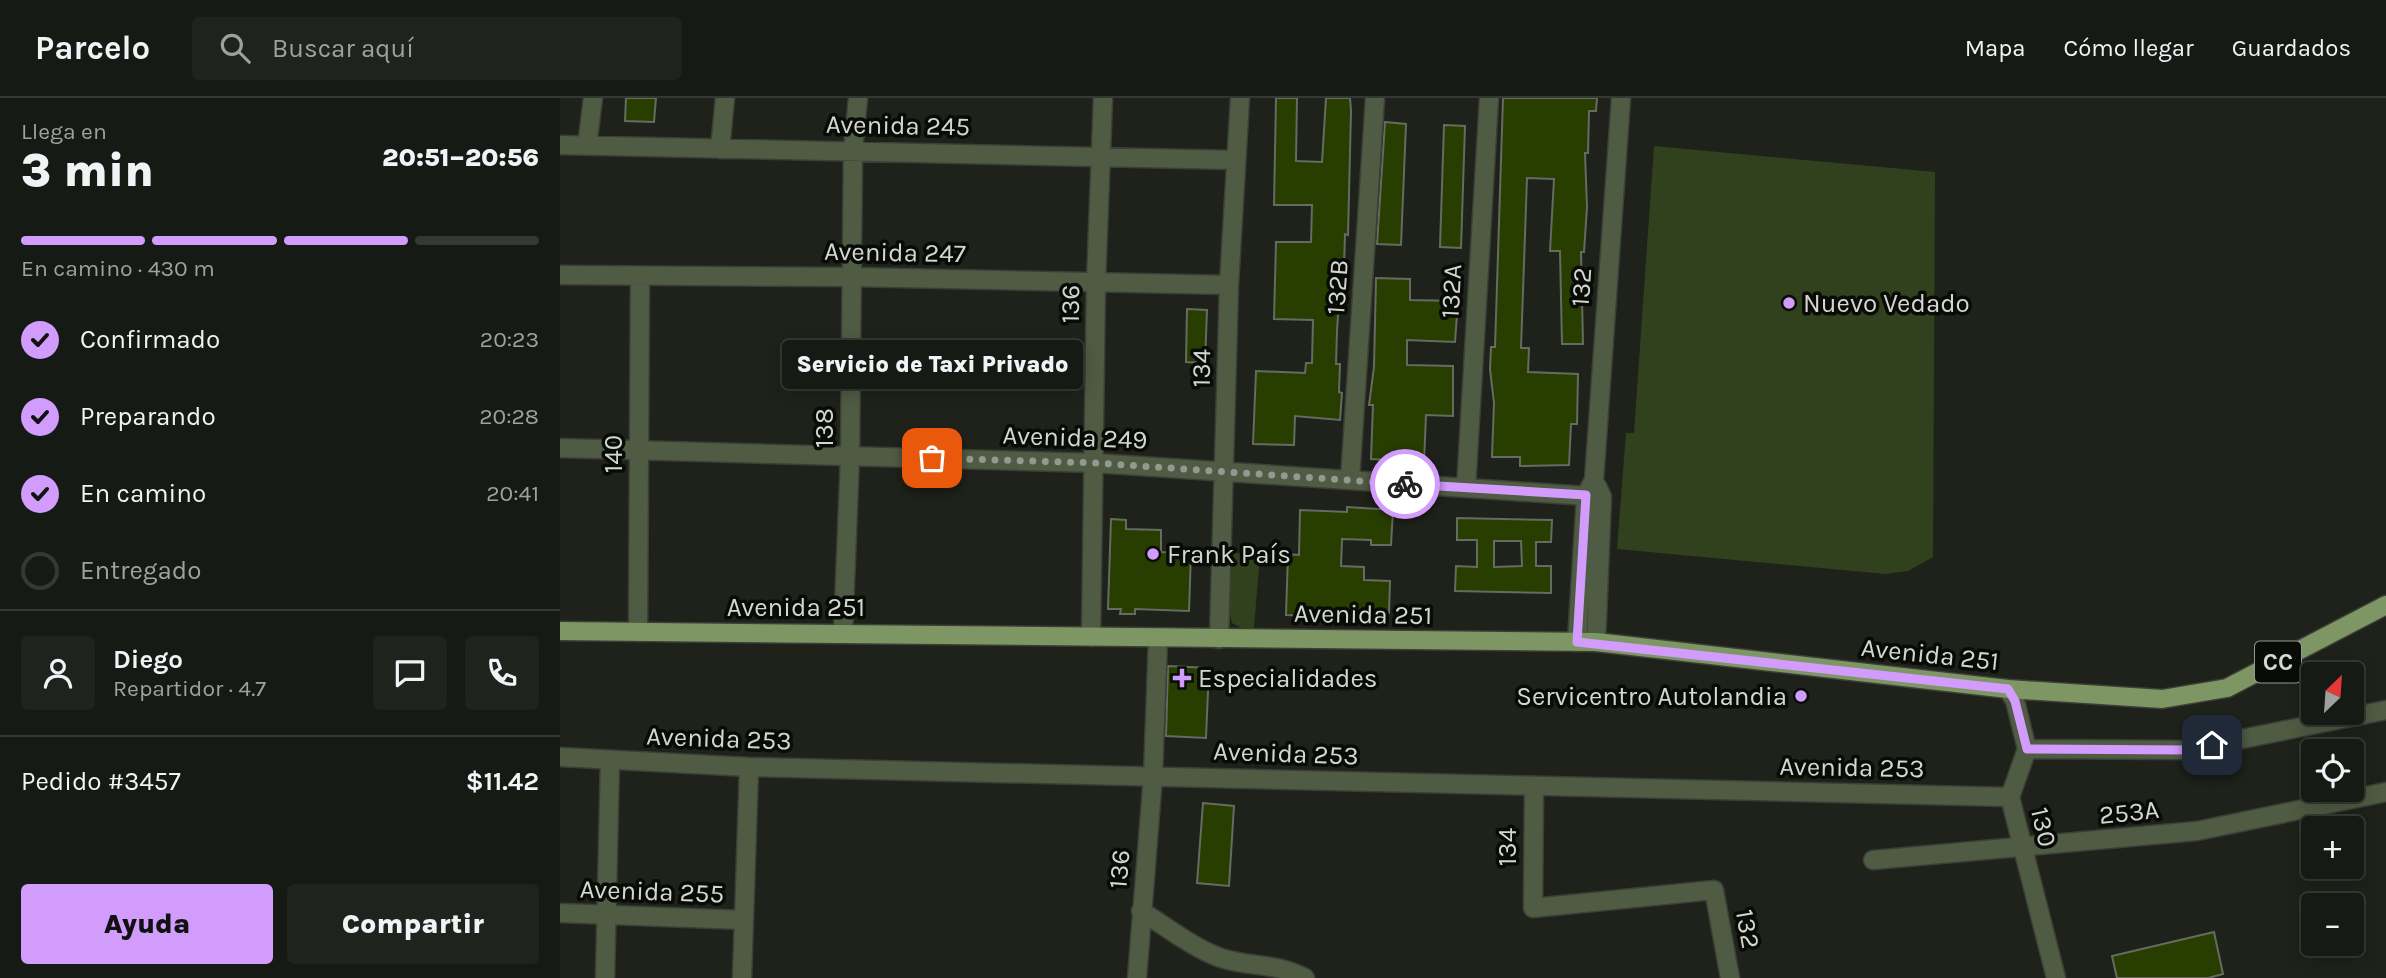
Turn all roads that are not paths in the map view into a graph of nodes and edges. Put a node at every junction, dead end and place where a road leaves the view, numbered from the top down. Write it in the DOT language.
graph roads {
  1 [pos="593,98"];
  2 [pos="725,98"];
  3 [pos="858,98"];
  4 [pos="1103,98"];
  5 [pos="1240,98"];
  6 [pos="1375,98"];
  7 [pos="1489,98"];
  8 [pos="1620,98"];
  9 [pos="560,145"];
  10 [pos="587,146"];
  11 [pos="720,149"];
  12 [pos="853,150"];
  13 [pos="1100,156"];
  14 [pos="1235,160"];
  15 [pos="560,275"];
  16 [pos="640,277"];
  17 [pos="851,277"];
  18 [pos="1096,282"];
  19 [pos="1229,285"];
  20 [pos="560,448"];
  21 [pos="639,450"];
  22 [pos="850,456"];
  23 [pos="1096,463"];
  24 [pos="1226,471"];
  25 [pos="1350,480"];
  26 [pos="1466,488"];
  27 [pos="1594,491"];
  28 [pos="2386,605"];
  29 [pos="560,631"];
  30 [pos="638,632"];
  31 [pos="843,633"];
  32 [pos="1091,638"];
  33 [pos="1158,639"];
  34 [pos="1219,639"];
  35 [pos="1577,642"];
  36 [pos="1596,642"];
  37 [pos="2008,689"];
  38 [pos="2386,710"];
  39 [pos="2027,749"];
  40 [pos="560,757"];
  41 [pos="610,760"];
  42 [pos="749,767"];
  43 [pos="1153,776"];
  44 [pos="1534,786"];
  45 [pos="2386,792"];
  46 [pos="2010,797"];
  47 [pos="2022,849"];
  48 [pos="1873,860"];
  49 [pos="1714,890"];
  50 [pos="1141,911"];
  51 [pos="560,913"];
  52 [pos="605,915"];
  53 [pos="743,920"];
  54 [pos="605,978"];
  55 [pos="742,978"];
  56 [pos="1136,978"];
  57 [pos="1305,978"];
  58 [pos="1730,978"];
  59 [pos="2056,978"];
  1 -- 10 [label="street"];
  2 -- 11 [label="street"];
  3 -- 12 [label="street, 138"];
  4 -- 13 [label="street, 136"];
  5 -- 14 [label="street, 134"];
  6 -- 25 [label="street, 132B"];
  7 -- 26 [label="street, 132A"];
  8 -- 27 [label="street, 132"];
  9 -- 10 [label="street, Avenida 245"];
  10 -- 11 [label="street, Avenida 245"];
  11 -- 12 [label="street, Avenida 245"];
  12 -- 13 [label="street, Avenida 245"];
  12 -- 17 [label="street, 138"];
  13 -- 14 [label="street, Avenida 245"];
  13 -- 18 [label="street, 136"];
  14 -- 19 [label="street, 134"];
  15 -- 16 [label="street, Avenida 247"];
  16 -- 17 [label="street, Avenida 247"];
  16 -- 21 [label="street, 140"];
  17 -- 18 [label="street, Avenida 247"];
  17 -- 22 [label="street, 138"];
  18 -- 19 [label="street, Avenida 247"];
  18 -- 23 [label="street, 136"];
  19 -- 24 [label="street, 134"];
  20 -- 21 [label="street, Avenida 249"];
  21 -- 22 [label="street, Avenida 249"];
  21 -- 30 [label="street, 140"];
  22 -- 23 [label="street, Avenida 249"];
  22 -- 31 [label="street, 138"];
  23 -- 24 [label="street, Avenida 249"];
  23 -- 32 [label="street, 136"];
  24 -- 25 [label="street, Avenida 249"];
  24 -- 34 [label="street, 134"];
  25 -- 26 [label="street, Avenida 249"];
  26 -- 27 [label="street, Avenida 249"];
  27 -- 35 [label="street, 132"];
  27 -- 36 [label="street, 132"];
  28 -- 37 [label="main road, Avenida 251 / CC"];
  29 -- 30 [label="main road, Avenida 251 / CC"];
  30 -- 31 [label="main road, Avenida 251 / CC"];
  31 -- 32 [label="main road, Avenida 251 / CC"];
  32 -- 33 [label="main road, Avenida 251 / CC"];
  33 -- 34 [label="main road, Avenida 251 / CC"];
  33 -- 43 [label="street, 136"];
  34 -- 35 [label="main road, Avenida 251 / CC"];
  35 -- 36 [label="main road, Avenida 251 / CC"];
  36 -- 37 [label="main road, Avenida 251 / CC"];
  37 -- 39 [label="street"];
  38 -- 39 [label="street"];
  39 -- 46 [label="street, 130"];
  40 -- 41 [label="street, Avenida 253"];
  41 -- 42 [label="street, Avenida 253"];
  41 -- 52 [label="street"];
  42 -- 43 [label="street, Avenida 253"];
  42 -- 53 [label="street"];
  43 -- 44 [label="street, Avenida 253"];
  43 -- 50 [label="street, 136"];
  44 -- 46 [label="street, Avenida 253"];
  44 -- 49 [label="street, 134"];
  45 -- 47 [label="street, 253A"];
  46 -- 47 [label="street, 130"];
  47 -- 48 [label="street, 253A"];
  47 -- 59 [label="street, 130"];
  49 -- 58 [label="street, 132"];
  50 -- 56 [label="street, 136"];
  50 -- 57 [label="street"];
  51 -- 52 [label="street, Avenida 255"];
  52 -- 53 [label="street, Avenida 255"];
  52 -- 54 [label="street"];
  53 -- 55 [label="street"];
}
